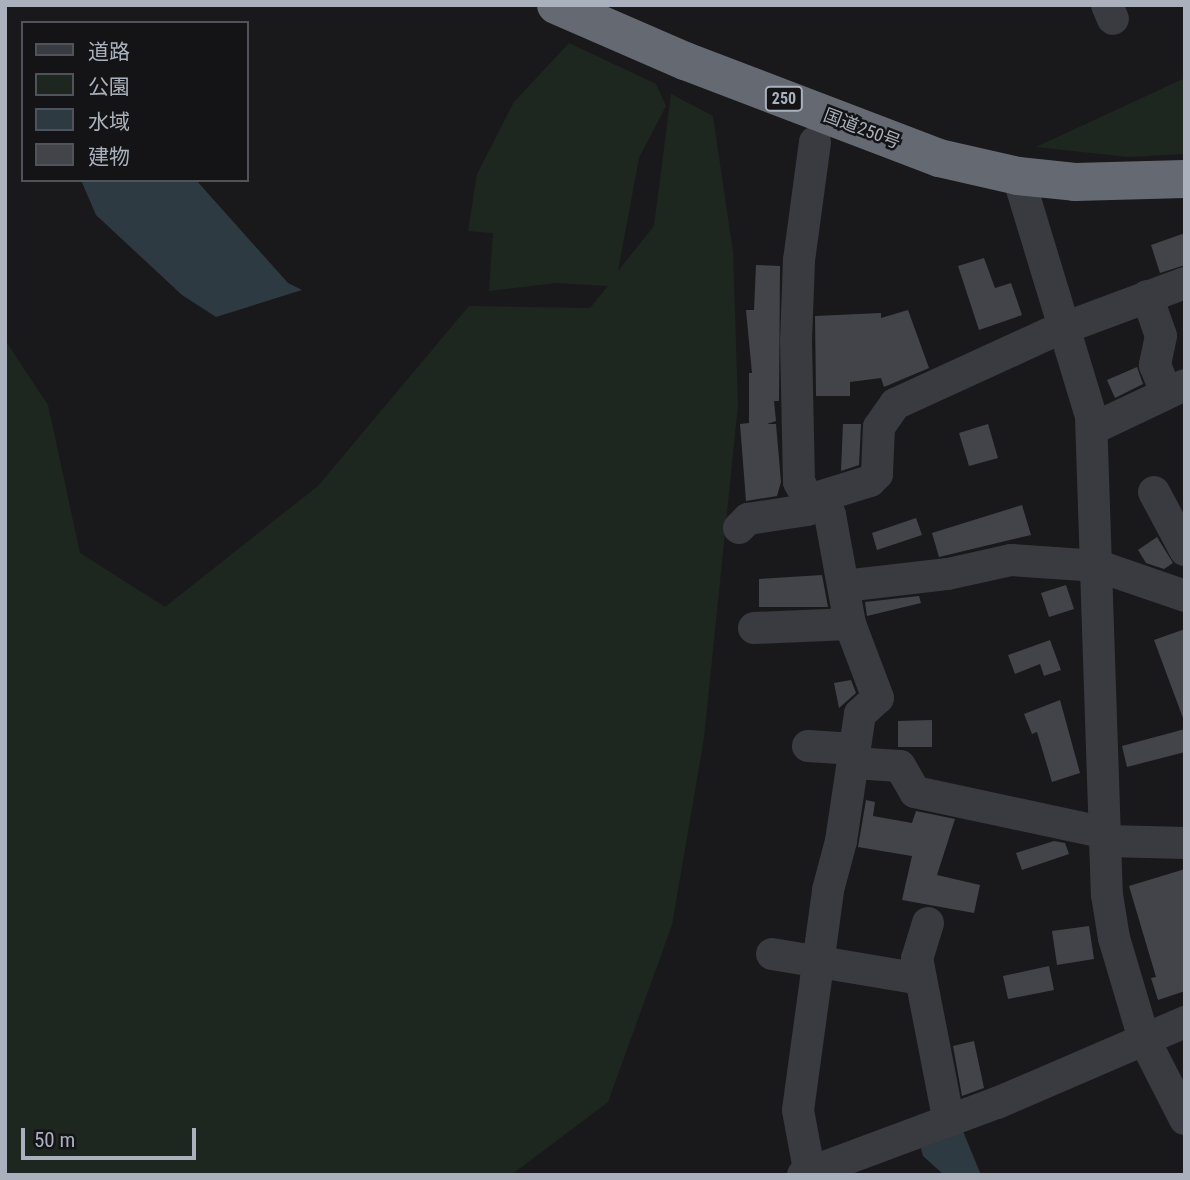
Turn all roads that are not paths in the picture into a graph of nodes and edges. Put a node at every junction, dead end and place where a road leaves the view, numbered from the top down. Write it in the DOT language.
graph roads {
  1 [pos="556,5"];
  2 [pos="815,142"];
  3 [pos="1018,176"];
  4 [pos="1185,179"];
  5 [pos="1185,282"];
  6 [pos="1147,296"];
  7 [pos="1063,327"];
  8 [pos="1175,388"];
  9 [pos="1092,429"];
  10 [pos="1154,492"];
  11 [pos="814,499"];
  12 [pos="739,528"];
  13 [pos="1185,550"];
  14 [pos="1098,566"];
  15 [pos="844,586"];
  16 [pos="1185,596"];
  17 [pos="850,624"];
  18 [pos="754,628"];
  19 [pos="808,746"];
  20 [pos="854,756"];
  21 [pos="1107,837"];
  22 [pos="1185,843"];
  23 [pos="928,922"];
  24 [pos="772,954"];
  25 [pos="819,959"];
  26 [pos="921,979"];
  27 [pos="1185,1022"];
  28 [pos="1144,1039"];
  29 [pos="948,1118"];
  30 [pos="1185,1119"];
  31 [pos="807,1174"];
  1 -- 3 [label="highway, 国道250号 / 250"];
  2 -- 11 [label="street"];
  3 -- 4 [label="highway, 国道250号 / 250"];
  3 -- 7 [label="street"];
  5 -- 6 [label="street"];
  6 -- 7 [label="street"];
  6 -- 8 [label="street"];
  7 -- 9 [label="street"];
  7 -- 11 [label="street"];
  8 -- 9 [label="street"];
  9 -- 14 [label="street"];
  10 -- 13 [label="street"];
  11 -- 12 [label="street"];
  11 -- 15 [label="street"];
  14 -- 15 [label="street"];
  14 -- 16 [label="street"];
  14 -- 21 [label="street"];
  15 -- 17 [label="street"];
  17 -- 18 [label="street"];
  17 -- 20 [label="street"];
  19 -- 20 [label="street"];
  20 -- 21 [label="street"];
  20 -- 25 [label="street"];
  21 -- 22 [label="street"];
  21 -- 28 [label="street"];
  23 -- 26 [label="street"];
  24 -- 25 [label="street"];
  25 -- 26 [label="street"];
  25 -- 31 [label="street"];
  26 -- 29 [label="street"];
  27 -- 28 [label="street"];
  28 -- 29 [label="street"];
  28 -- 30 [label="street"];
  29 -- 31 [label="street"];
}
